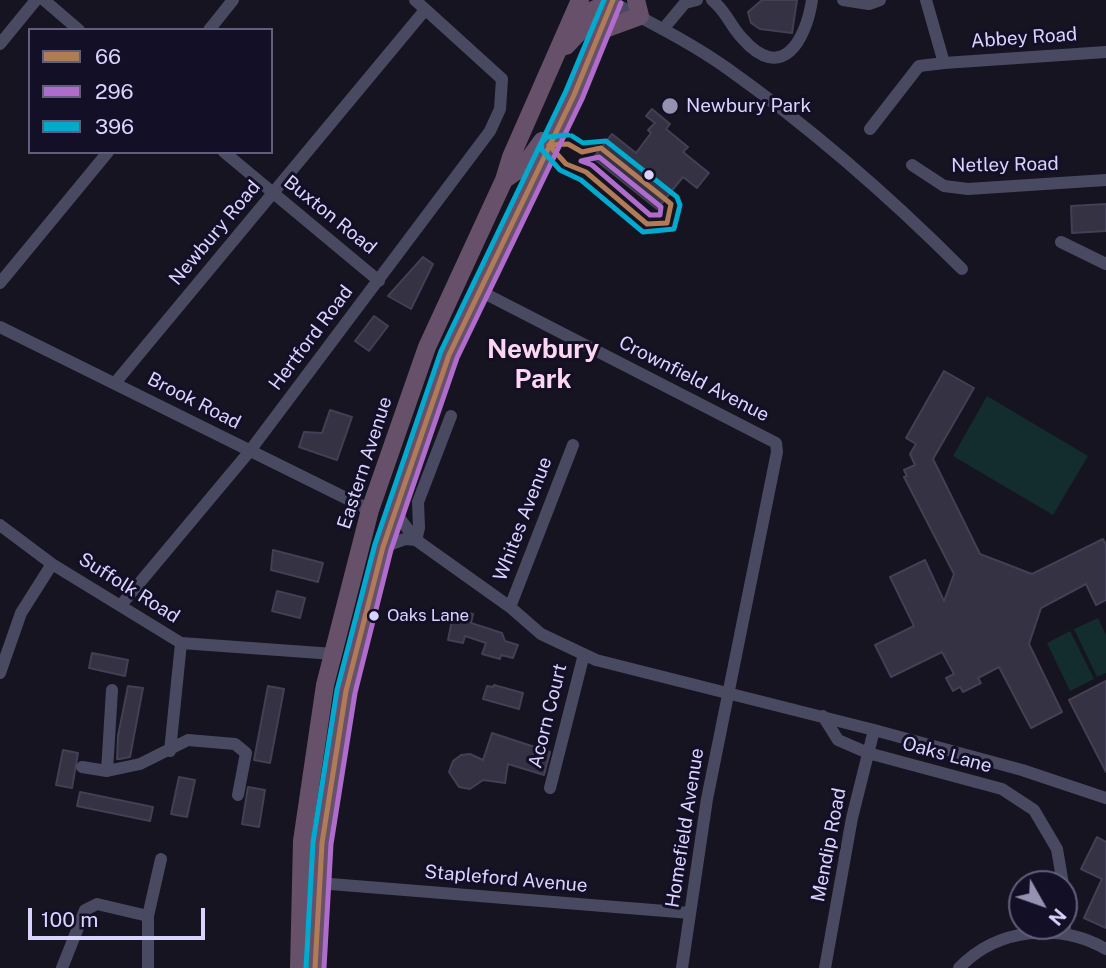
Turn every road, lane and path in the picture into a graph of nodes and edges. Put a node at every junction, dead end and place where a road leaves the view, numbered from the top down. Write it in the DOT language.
graph roads {
  1 [pos="36,0"];
  2 [pos="44,0"];
  3 [pos="233,0"];
  4 [pos="415,0"];
  5 [pos="697,0"];
  6 [pos="712,0"];
  7 [pos="812,0"];
  8 [pos="843,0"];
  9 [pos="880,0"];
  10 [pos="926,0"];
  11 [pos="611,1"];
  12 [pos="584,5"];
  13 [pos="638,8"];
  14 [pos="425,10"];
  15 [pos="77,28"];
  16 [pos="211,28"];
  17 [pos="664,28"];
  18 [pos="602,30"];
  19 [pos="0,44"];
  20 [pos="1106,51"];
  21 [pos="944,63"];
  22 [pos="529,115"];
  23 [pos="870,129"];
  24 [pos="545,143"];
  25 [pos="106,154"];
  26 [pos="225,154"];
  27 [pos="912,165"];
  28 [pos="504,180"];
  29 [pos="1106,180"];
  30 [pos="273,194"];
  31 [pos="1061,242"];
  32 [pos="1106,264"];
  33 [pos="962,269"];
  34 [pos="379,281"];
  35 [pos="0,283"];
  36 [pos="478,290"];
  37 [pos="0,327"];
  38 [pos="115,383"];
  39 [pos="451,416"];
  40 [pos="572,445"];
  41 [pos="250,452"];
  42 [pos="370,510"];
  43 [pos="395,512"];
  44 [pos="0,526"];
  45 [pos="416,540"];
  46 [pos="383,547"];
  47 [pos="52,564"];
  48 [pos="121,605"];
  49 [pos="510,607"];
  50 [pos="181,643"];
  51 [pos="334,654"];
  52 [pos="584,654"];
  53 [pos="0,673"];
  54 [pos="112,690"];
  55 [pos="728,695"];
  56 [pos="823,716"];
  57 [pos="874,730"];
  58 [pos="170,751"];
  59 [pos="868,753"];
  60 [pos="82,768"];
  61 [pos="107,771"];
  62 [pos="550,788"];
  63 [pos="238,795"];
  64 [pos="1106,798"];
  65 [pos="162,859"];
  66 [pos="1061,870"];
  67 [pos="318,883"];
  68 [pos="690,913"];
  69 [pos="148,916"];
  70 [pos="1008,938"];
  71 [pos="1078,938"];
  72 [pos="1106,949"];
  73 [pos="62,968"];
  74 [pos="148,968"];
  75 [pos="299,968"];
  76 [pos="315,968"];
  77 [pos="682,968"];
  78 [pos="825,968"];
  79 [pos="959,968"];
  1 -- 19 [label="street"];
  2 -- 15 [label="street"];
  3 -- 16 [label="street"];
  4 -- 14 [label="street"];
  5 -- 17 [label="street"];
  6 -- 7 [label="street"];
  8 -- 9 [label="street"];
  10 -- 21 [label="street, Abbey Road"];
  11 -- 12 [label="highway"];
  11 -- 13 [label="street"];
  11 -- 18 [label="highway"];
  12 -- 22 [label="highway, Eastern Avenue"];
  13 -- 17 [label="street"];
  13 -- 18 [label="highway"];
  14 -- 30 [label="street, Newbury Road"];
  14 -- 34 [label="street, Hertford Road"];
  17 -- 33 [label="street"];
  18 -- 24 [label="highway"];
  20 -- 21 [label="street, Abbey Road"];
  21 -- 23 [label="street, Abbey Road"];
  22 -- 24 [label="highway"];
  22 -- 28 [label="highway, Eastern Avenue"];
  24 -- 28 [label="highway"];
  24 -- 36 [label="highway"];
  25 -- 35 [label="street"];
  26 -- 30 [label="street, Buxton Road"];
  27 -- 29 [label="street, Netley Road"];
  28 -- 42 [label="highway, Eastern Avenue"];
  30 -- 34 [label="street, Buxton Road"];
  30 -- 38 [label="street, Newbury Road"];
  31 -- 32 [label="street"];
  34 -- 41 [label="street, Hertford Road"];
  36 -- 43 [label="highway"];
  36 -- 55 [label="street, Crownfield Avenue"];
  37 -- 38 [label="street, Brook Road"];
  38 -- 41 [label="street, Brook Road"];
  39 -- 45 [label="street"];
  40 -- 49 [label="street, Whites Avenue"];
  41 -- 42 [label="street, Brook Road"];
  41 -- 48 [label="street, Hertford Road"];
  42 -- 51 [label="highway, Eastern Avenue"];
  43 -- 45 [label="street, Oaks Lane"];
  43 -- 46 [label="highway"];
  44 -- 47 [label="street, Suffolk Road"];
  45 -- 46 [label="street"];
  45 -- 49 [label="street, Oaks Lane"];
  46 -- 67 [label="highway"];
  47 -- 48 [label="street, Suffolk Road"];
  47 -- 53 [label="street"];
  48 -- 50 [label="street, Suffolk Road"];
  49 -- 52 [label="street, Oaks Lane"];
  50 -- 51 [label="street, Suffolk Road"];
  50 -- 58 [label="street"];
  51 -- 75 [label="highway, Eastern Avenue"];
  52 -- 55 [label="street, Oaks Lane"];
  52 -- 62 [label="street, Acorn Court"];
  54 -- 61 [label="street"];
  55 -- 56 [label="street, Oaks Lane"];
  55 -- 68 [label="street, Homefield Avenue"];
  56 -- 57 [label="street, Oaks Lane"];
  56 -- 59 [label="street, Oaks Lane"];
  57 -- 59 [label="street, Mendip Road"];
  57 -- 64 [label="street, Oaks Lane"];
  58 -- 61 [label="street"];
  58 -- 63 [label="street"];
  59 -- 66 [label="street, Oaks Lane"];
  59 -- 78 [label="street, Mendip Road"];
  60 -- 61 [label="street"];
  65 -- 69 [label="street"];
  67 -- 68 [label="street, Stapleford Avenue"];
  67 -- 76 [label="highway"];
  68 -- 77 [label="street, Homefield Avenue"];
  69 -- 73 [label="street"];
  69 -- 74 [label="street"];
  70 -- 79 [label="street"];
  71 -- 72 [label="street"];
}
